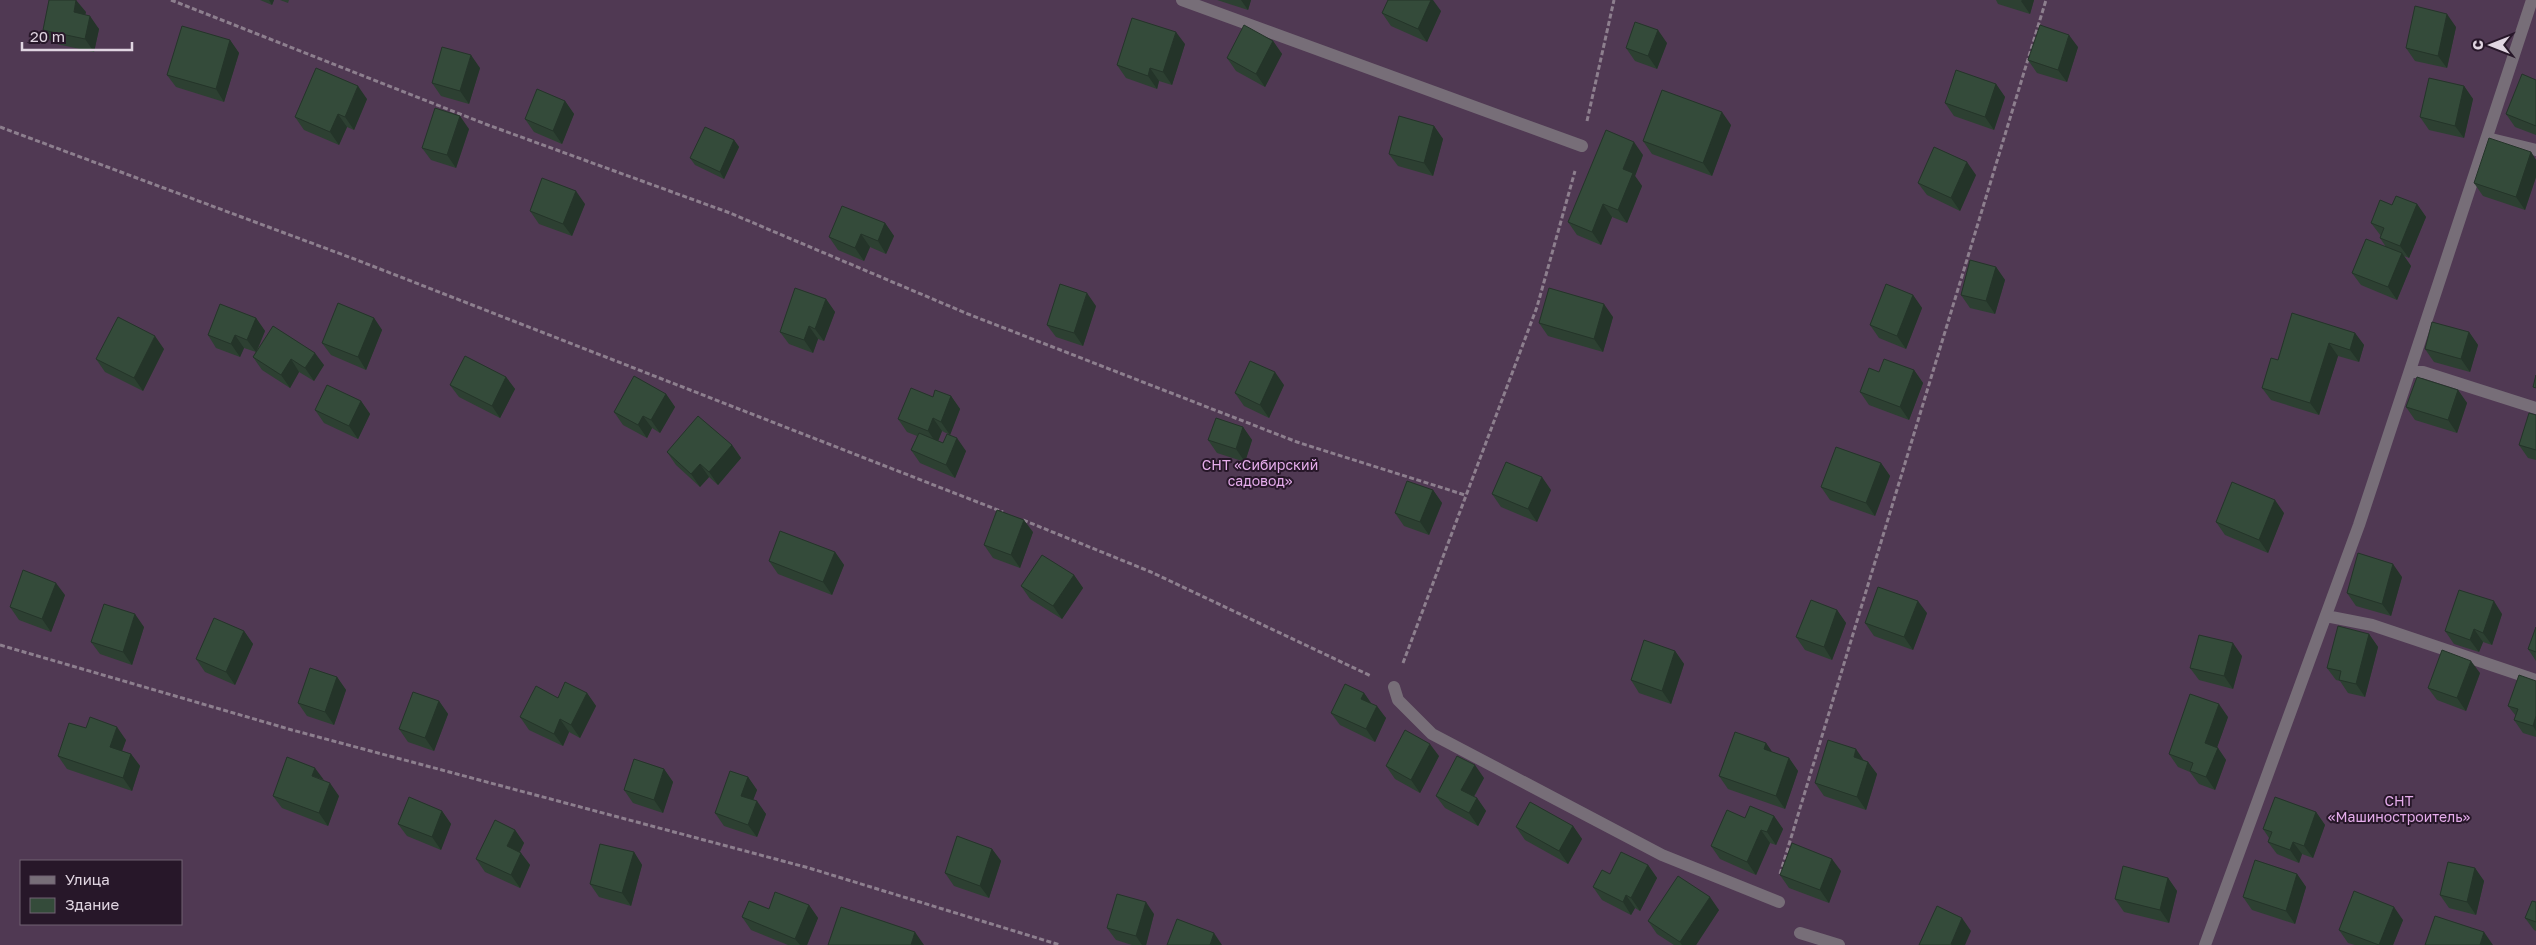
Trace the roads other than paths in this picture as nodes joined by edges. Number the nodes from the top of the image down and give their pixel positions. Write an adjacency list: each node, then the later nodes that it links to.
1 (1182, 0): 4 (lane)
2 (2532, 0): 3 (lane)
3 (2487, 138): 5 (lane); 6 (lane)
4 (1582, 146)
5 (2536, 150)
6 (2410, 372): 7 (lane); 8 (lane)
7 (2536, 408)
8 (2326, 616): 9 (lane); 14 (lane)
9 (2536, 680)
10 (1394, 687): 11 (lane)
11 (1779, 902)
12 (1800, 933): 13 (lane)
13 (1839, 945)
14 (2205, 945)

